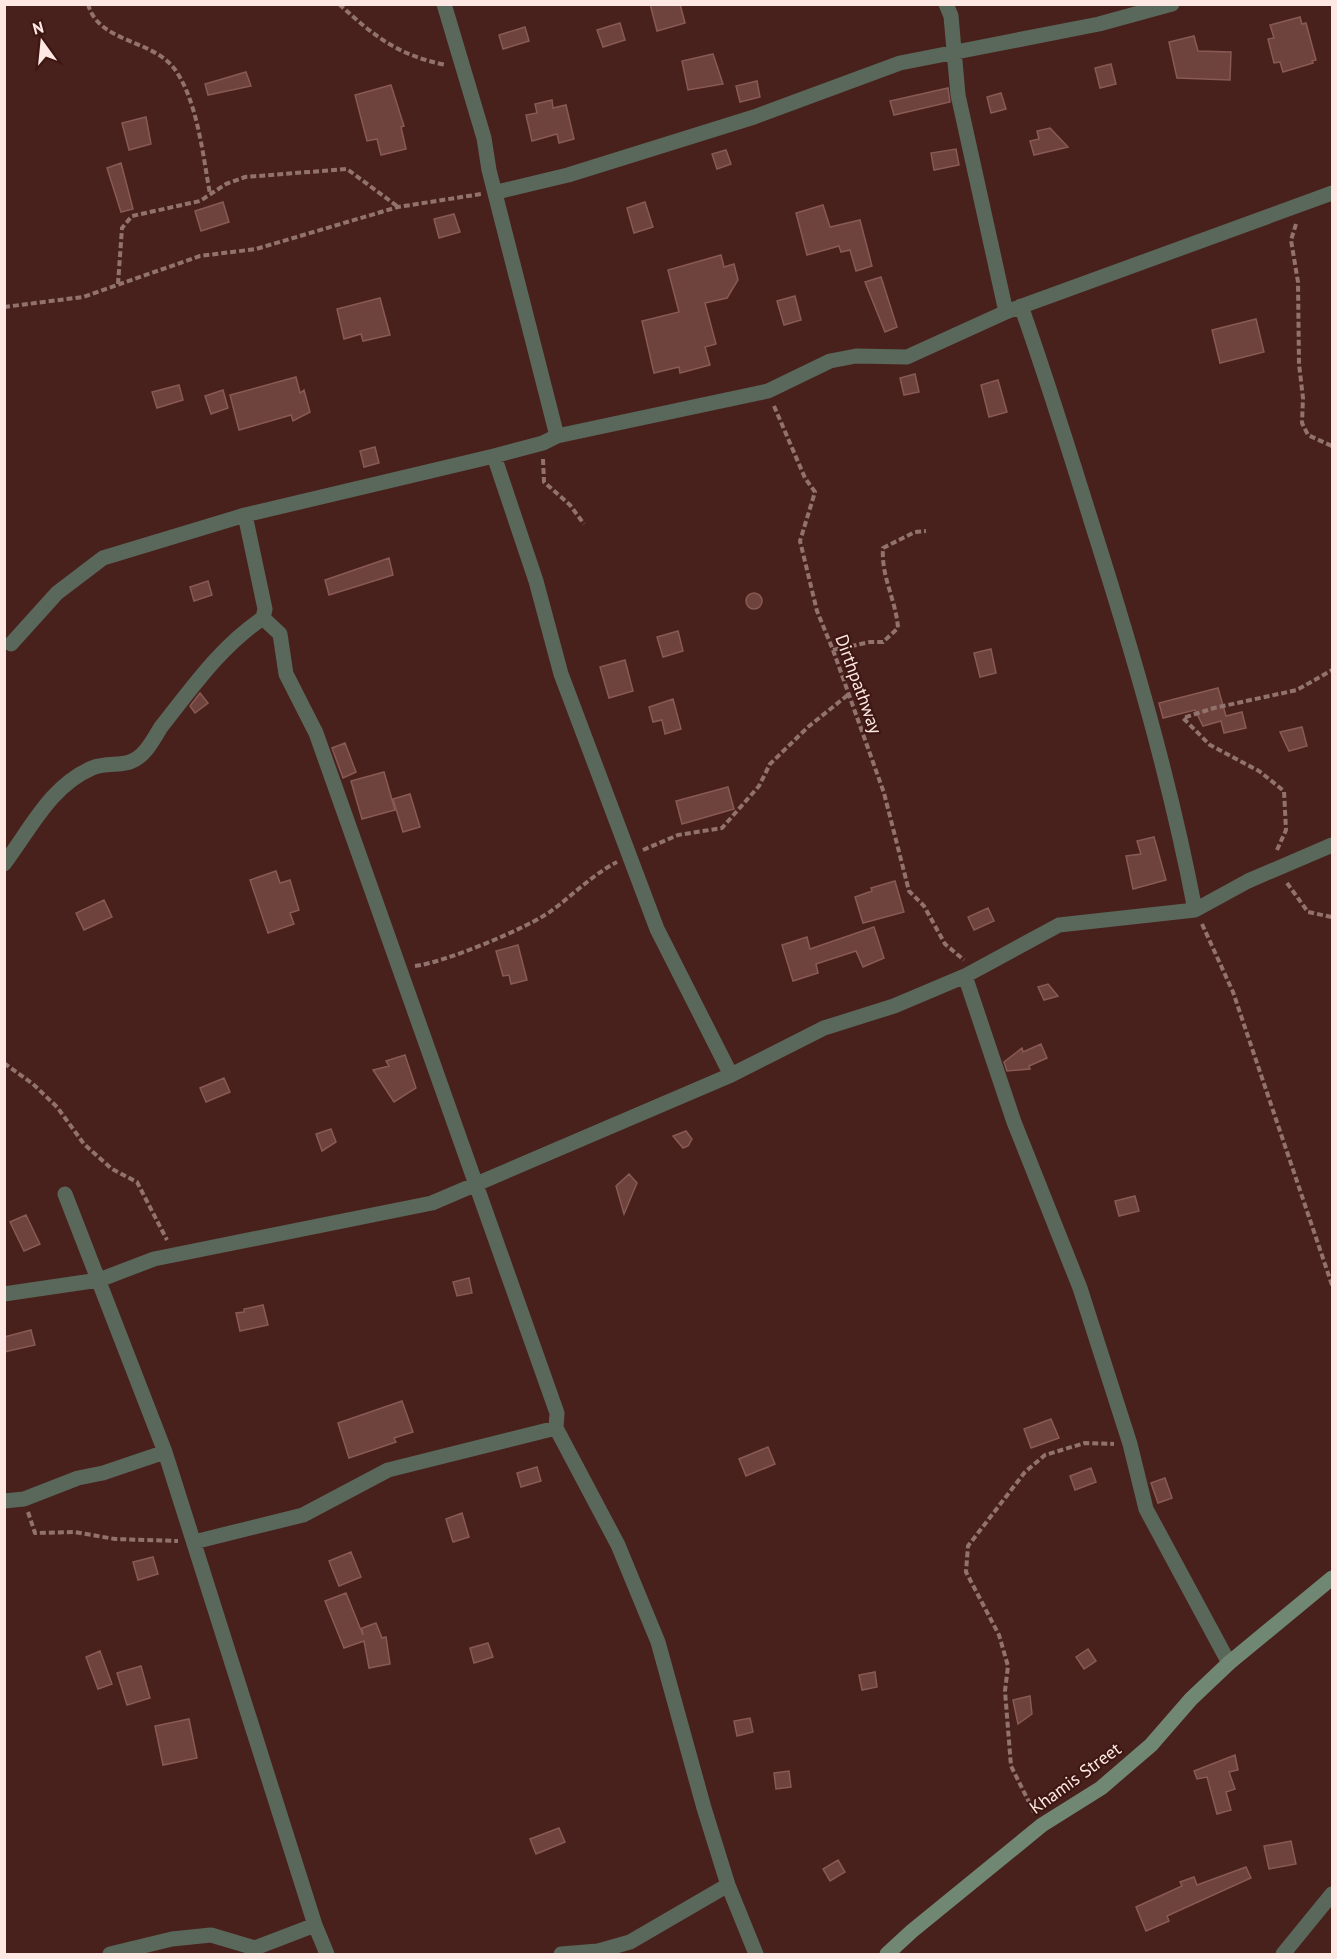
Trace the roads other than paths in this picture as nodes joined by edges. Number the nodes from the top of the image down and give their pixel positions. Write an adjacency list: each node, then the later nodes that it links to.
1 (444, 4): 5 (street)
2 (946, 4): 4 (street)
3 (1172, 4): 4 (street)
4 (955, 53): 5 (street); 8 (street)
5 (496, 192): 9 (street)
6 (1332, 193): 7 (street)
7 (1021, 306): 8 (street); 16 (street)
8 (1006, 312): 9 (street)
9 (550, 440): 10 (street)
10 (494, 456): 11 (street); 18 (street)
11 (245, 515): 12 (street); 13 (street)
12 (263, 618): 15 (street); 19 (street)
13 (11, 644)
14 (1332, 845): 16 (street)
15 (4, 864)
16 (1195, 910): 17 (street)
17 (970, 973): 18 (street); 28 (street)
18 (731, 1075): 19 (street)
19 (474, 1184): 21 (street); 23 (street)
20 (65, 1194): 21 (street)
21 (99, 1280): 22 (street); 24 (street)
22 (4, 1294)
23 (556, 1428): 26 (street); 29 (street)
24 (165, 1452): 25 (street); 26 (street)
25 (4, 1501)
26 (194, 1542): 31 (street)
27 (1332, 1579): 28 (street, Khamis Street)
28 (1229, 1663): 36 (street, Khamis Street)
29 (728, 1885): 34 (street); 35 (street)
30 (1332, 1894): 37 (street)
31 (315, 1925): 32 (street); 33 (street)
32 (110, 1954)
33 (327, 1954)
34 (561, 1954)
35 (756, 1954)
36 (887, 1954)
37 (1283, 1954)

